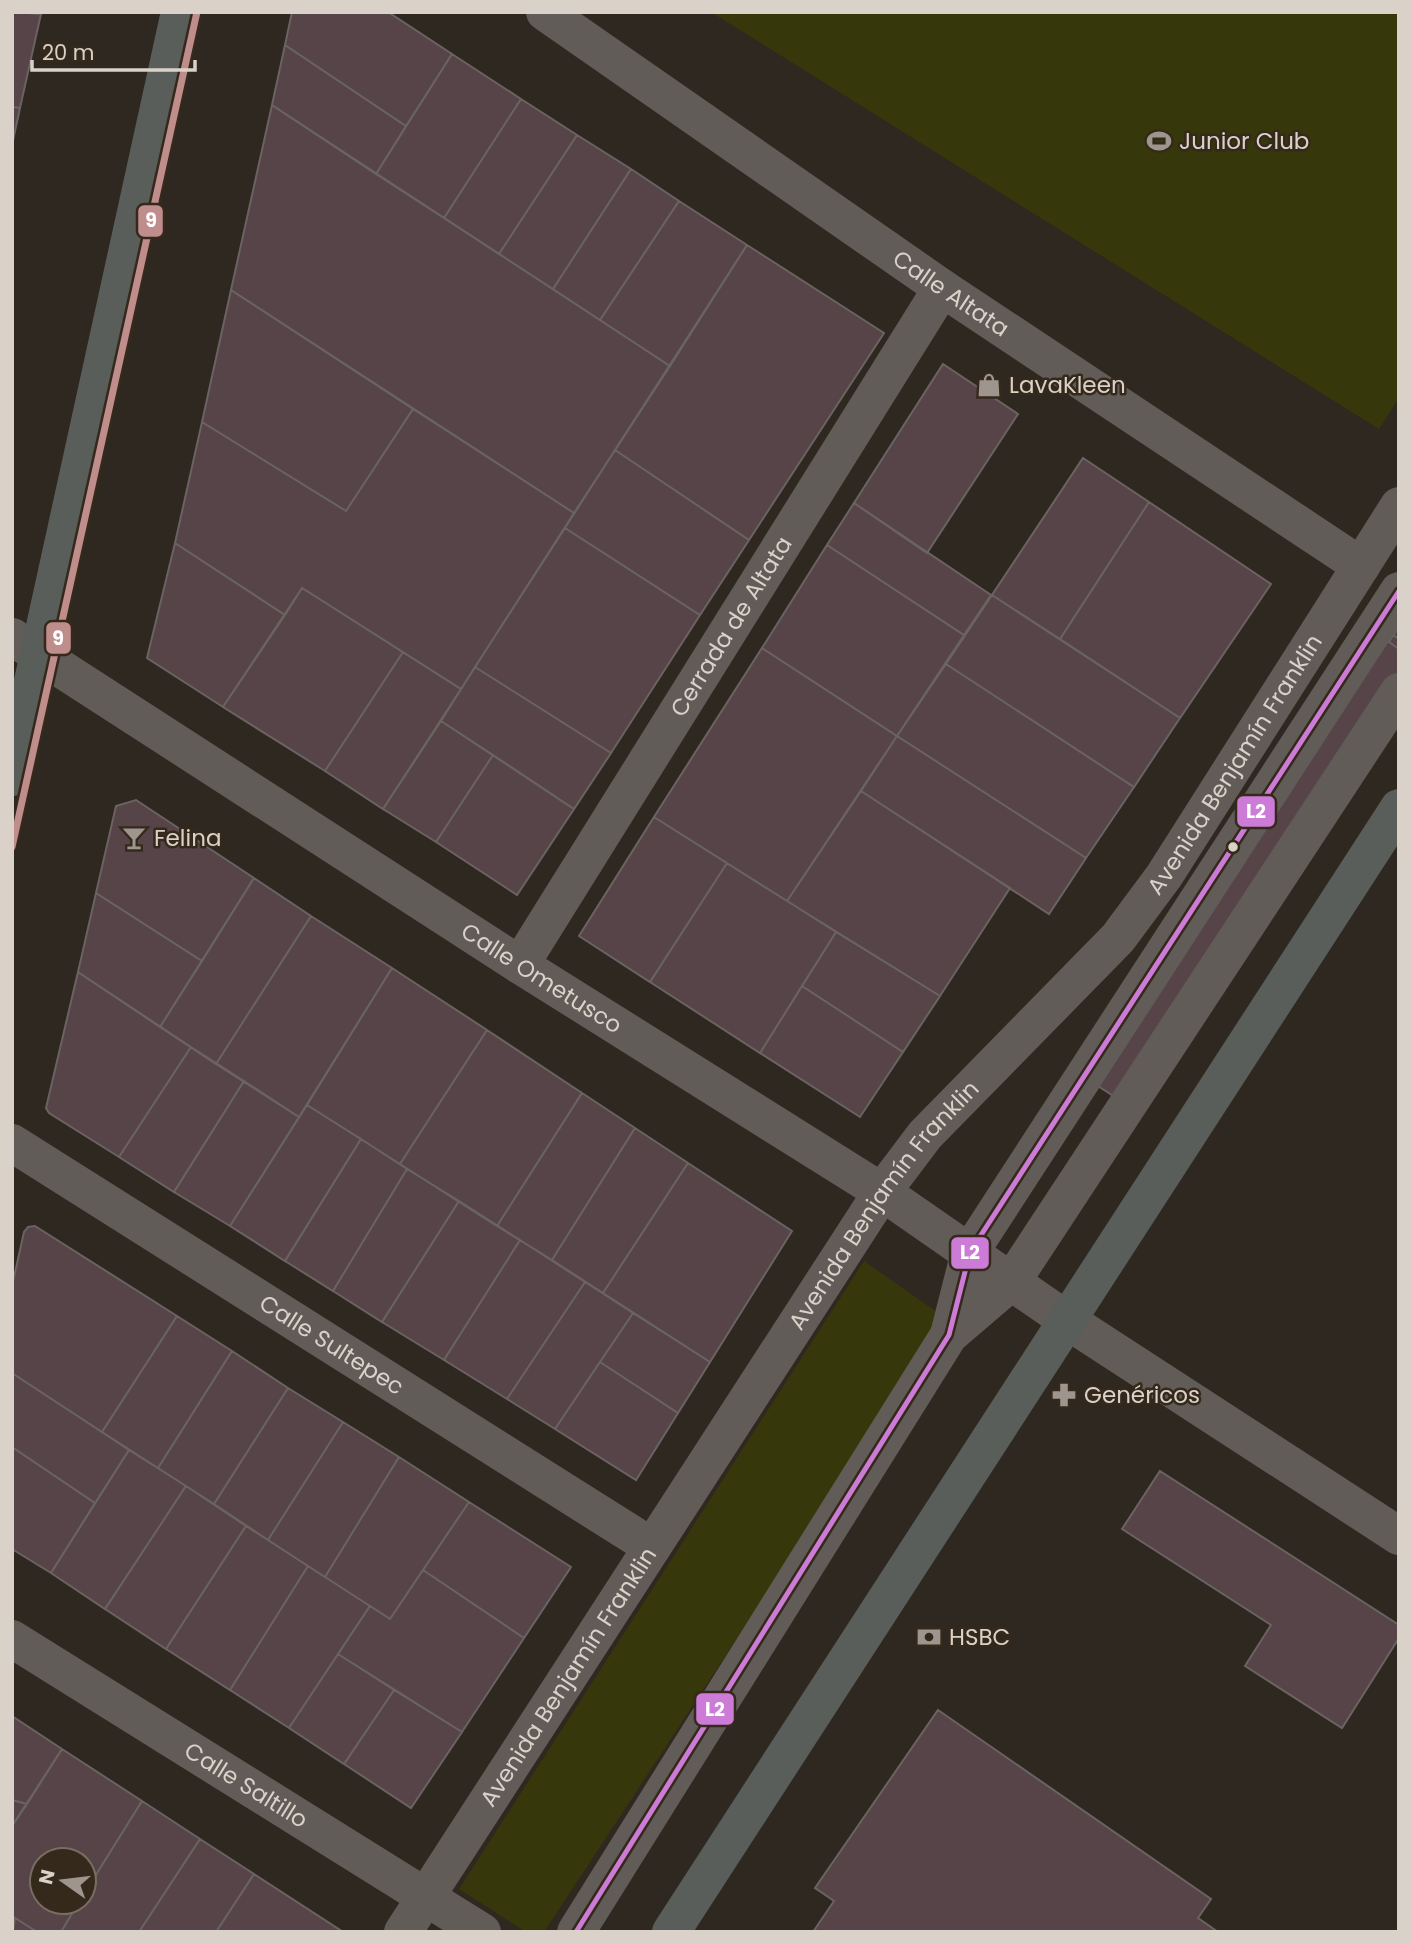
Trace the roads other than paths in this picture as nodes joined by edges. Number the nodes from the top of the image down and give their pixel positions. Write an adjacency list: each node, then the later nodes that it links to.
1 (180, 12): 7 (main road)
2 (545, 12): 3 (street, Calle Altata)
3 (942, 288): 5 (street, Calle Altata); 11 (street, Cerrada de Altata)
4 (1399, 506): 5 (street, Avenida Benjamín Franklin)
5 (1361, 566): 13 (street, Avenida Benjamín Franklin)
6 (1399, 591): 14 (street)
7 (26, 646): 9 (main road); 11 (street, Calle Ometusco)
8 (1399, 692): 15 (street)
9 (12, 778)
10 (1399, 808): 16 (main road)
11 (520, 965): 13 (street, Calle Ometusco)
12 (12, 1143): 19 (street, Calle Sultepec)
13 (882, 1192): 14 (street, Calle Ometusco); 19 (street, Avenida Benjamín Franklin)
14 (970, 1252): 15 (street, Calle Ometusco); 17 (street)
15 (1012, 1281): 16 (street, Calle Ometusco); 17 (street)
16 (1068, 1321): 18 (street, Calle Ometusco); 25 (main road)
17 (949, 1335): 24 (street)
18 (1399, 1536)
19 (652, 1547): 21 (street, Avenida Benjamín Franklin)
20 (12, 1639): 21 (street, Calle Saltillo)
21 (426, 1896): 22 (street, Avenida Benjamín Franklin); 23 (street, Calle Saltillo)
22 (403, 1932)
23 (482, 1932)
24 (576, 1932)
25 (670, 1932)

